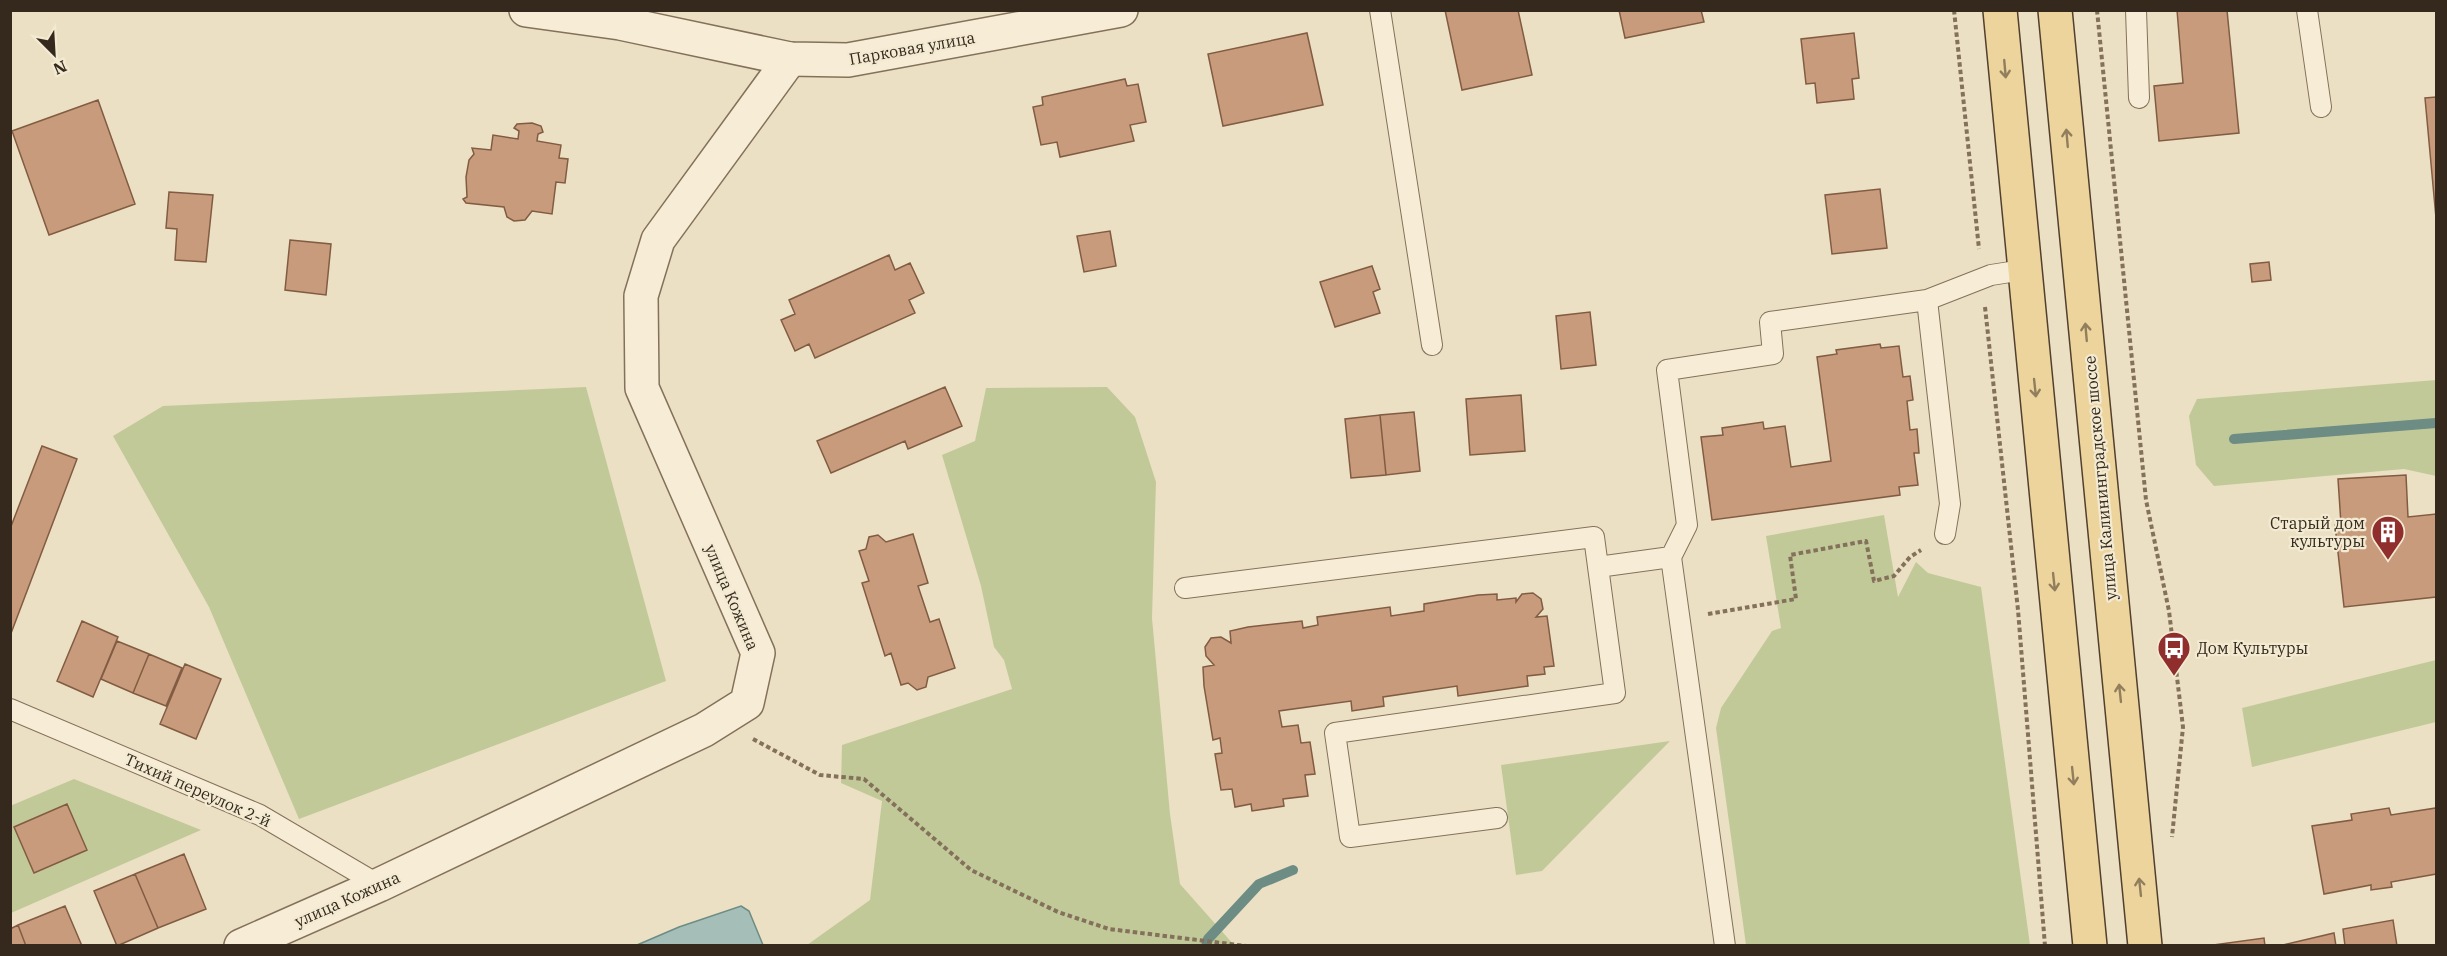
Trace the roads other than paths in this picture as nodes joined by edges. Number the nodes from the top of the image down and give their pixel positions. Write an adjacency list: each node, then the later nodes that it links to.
1 (526, 10): 8 (street, Парковая улица)
2 (1121, 10): 8 (street, Парковая улица)
3 (1380, 10): 13 (lane)
4 (2000, 10): 11 (main road, one-way to 11)
5 (2055, 10): 24 (main road, улица Калининградское шоссе, one-way to 5)
6 (2136, 10): 9 (lane)
7 (2307, 10): 10 (lane)
8 (790, 59): 20 (street, улица Кожина)
9 (2139, 98)
10 (2321, 107)
11 (2023, 270): 12 (lane); 23 (main road, one-way to 23)
12 (1927, 300): 14 (lane); 15 (lane)
13 (1432, 345)
14 (1945, 534)
15 (1671, 557): 16 (lane); 22 (lane)
16 (1598, 567): 17 (lane); 19 (lane)
17 (1185, 588)
18 (10, 709): 20 (lane, Тихий переулок 2-й)
19 (1497, 818)
20 (379, 885): 21 (street, улица Кожина)
21 (241, 945)
22 (1725, 945)
23 (2090, 945)
24 (2145, 945)

